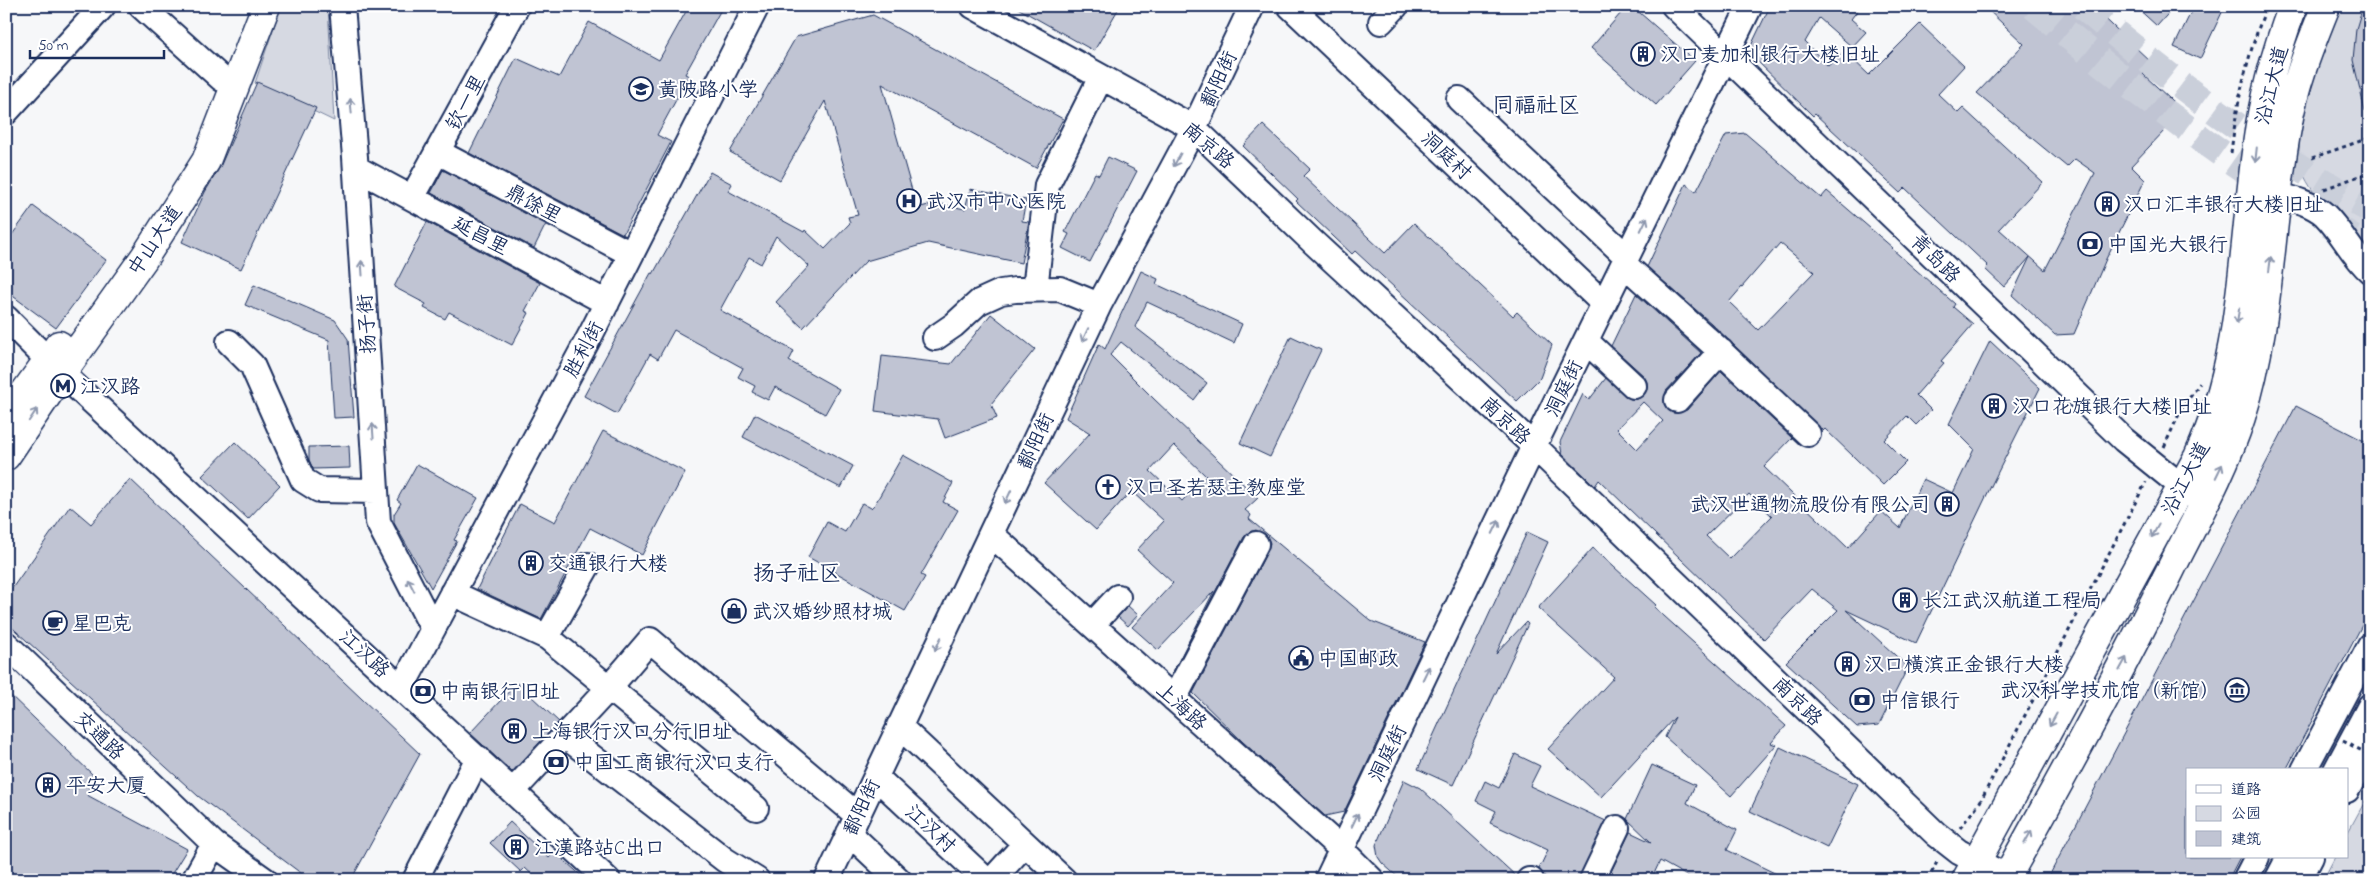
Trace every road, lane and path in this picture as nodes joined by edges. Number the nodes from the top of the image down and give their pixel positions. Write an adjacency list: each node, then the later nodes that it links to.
1 (103, 6): 19 (street)
2 (141, 6): 17 (street)
3 (250, 6): 17 (main road, 中山大道)
4 (266, 6): 41 (main road, 中山大道)
5 (342, 6): 24 (street, 扬子街, one-way to 5)
6 (517, 6): 22 (street, 钦一里)
7 (757, 6): 29 (street, 胜利街)
8 (973, 6): 16 (street, 南京路)
9 (1252, 6): 20 (street, 鄱阳街)
10 (1290, 6): 34 (street, 洞庭村)
11 (1674, 6): 15 (street, 青岛路)
12 (1750, 6): 15 (street, 洞庭街)
13 (2293, 6): 48 (main road, 沿江大道, one-way to 48)
14 (2326, 6): 27 (main road, 沿江大道)
15 (1727, 55): 30 (street, 洞庭街, one-way to 15); 48 (street, 青岛路)
16 (1101, 77): 20 (street, 南京路); 32 (street)
17 (222, 79): 41 (main road, 中山大道)
18 (1459, 99): 30 (street)
19 (6, 112)
20 (1194, 128): 35 (street, 鄱阳街, one-way to 35); 46 (street, 南京路)
21 (2370, 140): 23 (path)
22 (438, 152): 28 (street, 钦一里); 29 (street, 鼎馀里)
23 (2312, 158)
24 (356, 168): 28 (street, 延昌里); 49 (street, 扬子街, one-way to 24)
25 (2370, 172): 26 (path)
26 (2324, 189)
27 (2278, 195): 31 (street); 50 (main road, 沿江大道, one-way to 27)
28 (412, 198): 33 (street, 延昌里)
29 (631, 254): 33 (street, 胜利街)
30 (1625, 261): 34 (street, 洞庭街); 40 (street)
31 (2370, 271)
32 (1036, 289): 35 (street); 37 (street)
33 (607, 302): 54 (street, 胜利街)
34 (1604, 304): 38 (street, 洞庭街)
35 (1099, 306): 51 (street, 鄱阳街, one-way to 51)
36 (6, 318): 41 (street, 江汉路)
37 (935, 338)
38 (1586, 341): 42 (street); 46 (street, 洞庭街)
39 (229, 342): 49 (street)
40 (1721, 352): 43 (street); 45 (street)
41 (55, 366): 44 (main road, 中山大道); 47 (main road, 中山大道, one-way to 41); 61 (street, 江汉路)
42 (1634, 386)
43 (1677, 400)
44 (6, 418)
45 (1808, 434)
46 (1534, 446): 81 (street, 洞庭街, one-way to 46); 85 (street, 南京路)
47 (6, 456)
48 (2181, 486): 50 (street, 青岛路); 85 (main road, 沿江大道, one-way to 85)
49 (376, 491): 57 (street, 扬子街, one-way to 49)
50 (2203, 503): 86 (main road, 沿江大道, one-way to 50)
51 (991, 534): 56 (street, 上海路); 65 (street, 鄱阳街, one-way to 65)
52 (1256, 544): 63 (street)
53 (588, 565): 58 (street)
54 (452, 594): 57 (street, 胜利街); 58 (street)
55 (1118, 597): 56 (street)
56 (1092, 625): 63 (street, 上海路)
57 (433, 628): 61 (street, 胜利街)
58 (547, 637): 62 (street)
59 (6, 644): 79 (street, 交通路)
60 (2370, 646): 71 (street)
61 (402, 687): 70 (street, 江汉路)
62 (608, 689): 66 (street); 76 (street); 77 (street)
63 (1174, 699): 81 (street, 上海路)
64 (2370, 706): 72 (street)
65 (899, 726): 73 (street, 鄱阳街); 80 (street)
66 (564, 736): 75 (street); 91 (street)
67 (2343, 741): 69 (path, bridge)
68 (2370, 748): 74 (street)
69 (2370, 755)
70 (478, 758): 75 (street, 江汉路); 89 (street)
71 (2305, 768)
72 (2337, 768)
73 (876, 776): 77 (street, 鄱阳街); 94 (street, 江汉村)
74 (2348, 788)
75 (513, 791): 90 (street, 江汉路)
76 (756, 808)
77 (853, 824): 92 (street, 鄱阳街); 93 (street)
78 (1617, 828): 99 (street)
79 (214, 844): 87 (street); 88 (street, 交通路)
80 (1025, 844): 95 (street); 96 (street)
81 (1341, 849): 97 (street, 洞庭街); 98 (street, 上海路)
82 (2256, 858): 100 (street)
83 (2288, 858): 101 (street)
84 (2310, 858): 102 (street)
85 (1971, 871): 86 (street, 南京路)
86 (2006, 878)
87 (194, 880)
88 (265, 880)
89 (415, 880)
90 (608, 880)
91 (756, 880)
92 (827, 880)
93 (899, 880)
94 (986, 880)
95 (992, 880)
96 (1064, 880)
97 (1327, 880)
98 (1372, 880)
99 (1592, 880)
100 (2245, 880)
101 (2277, 880)
102 (2299, 880)

